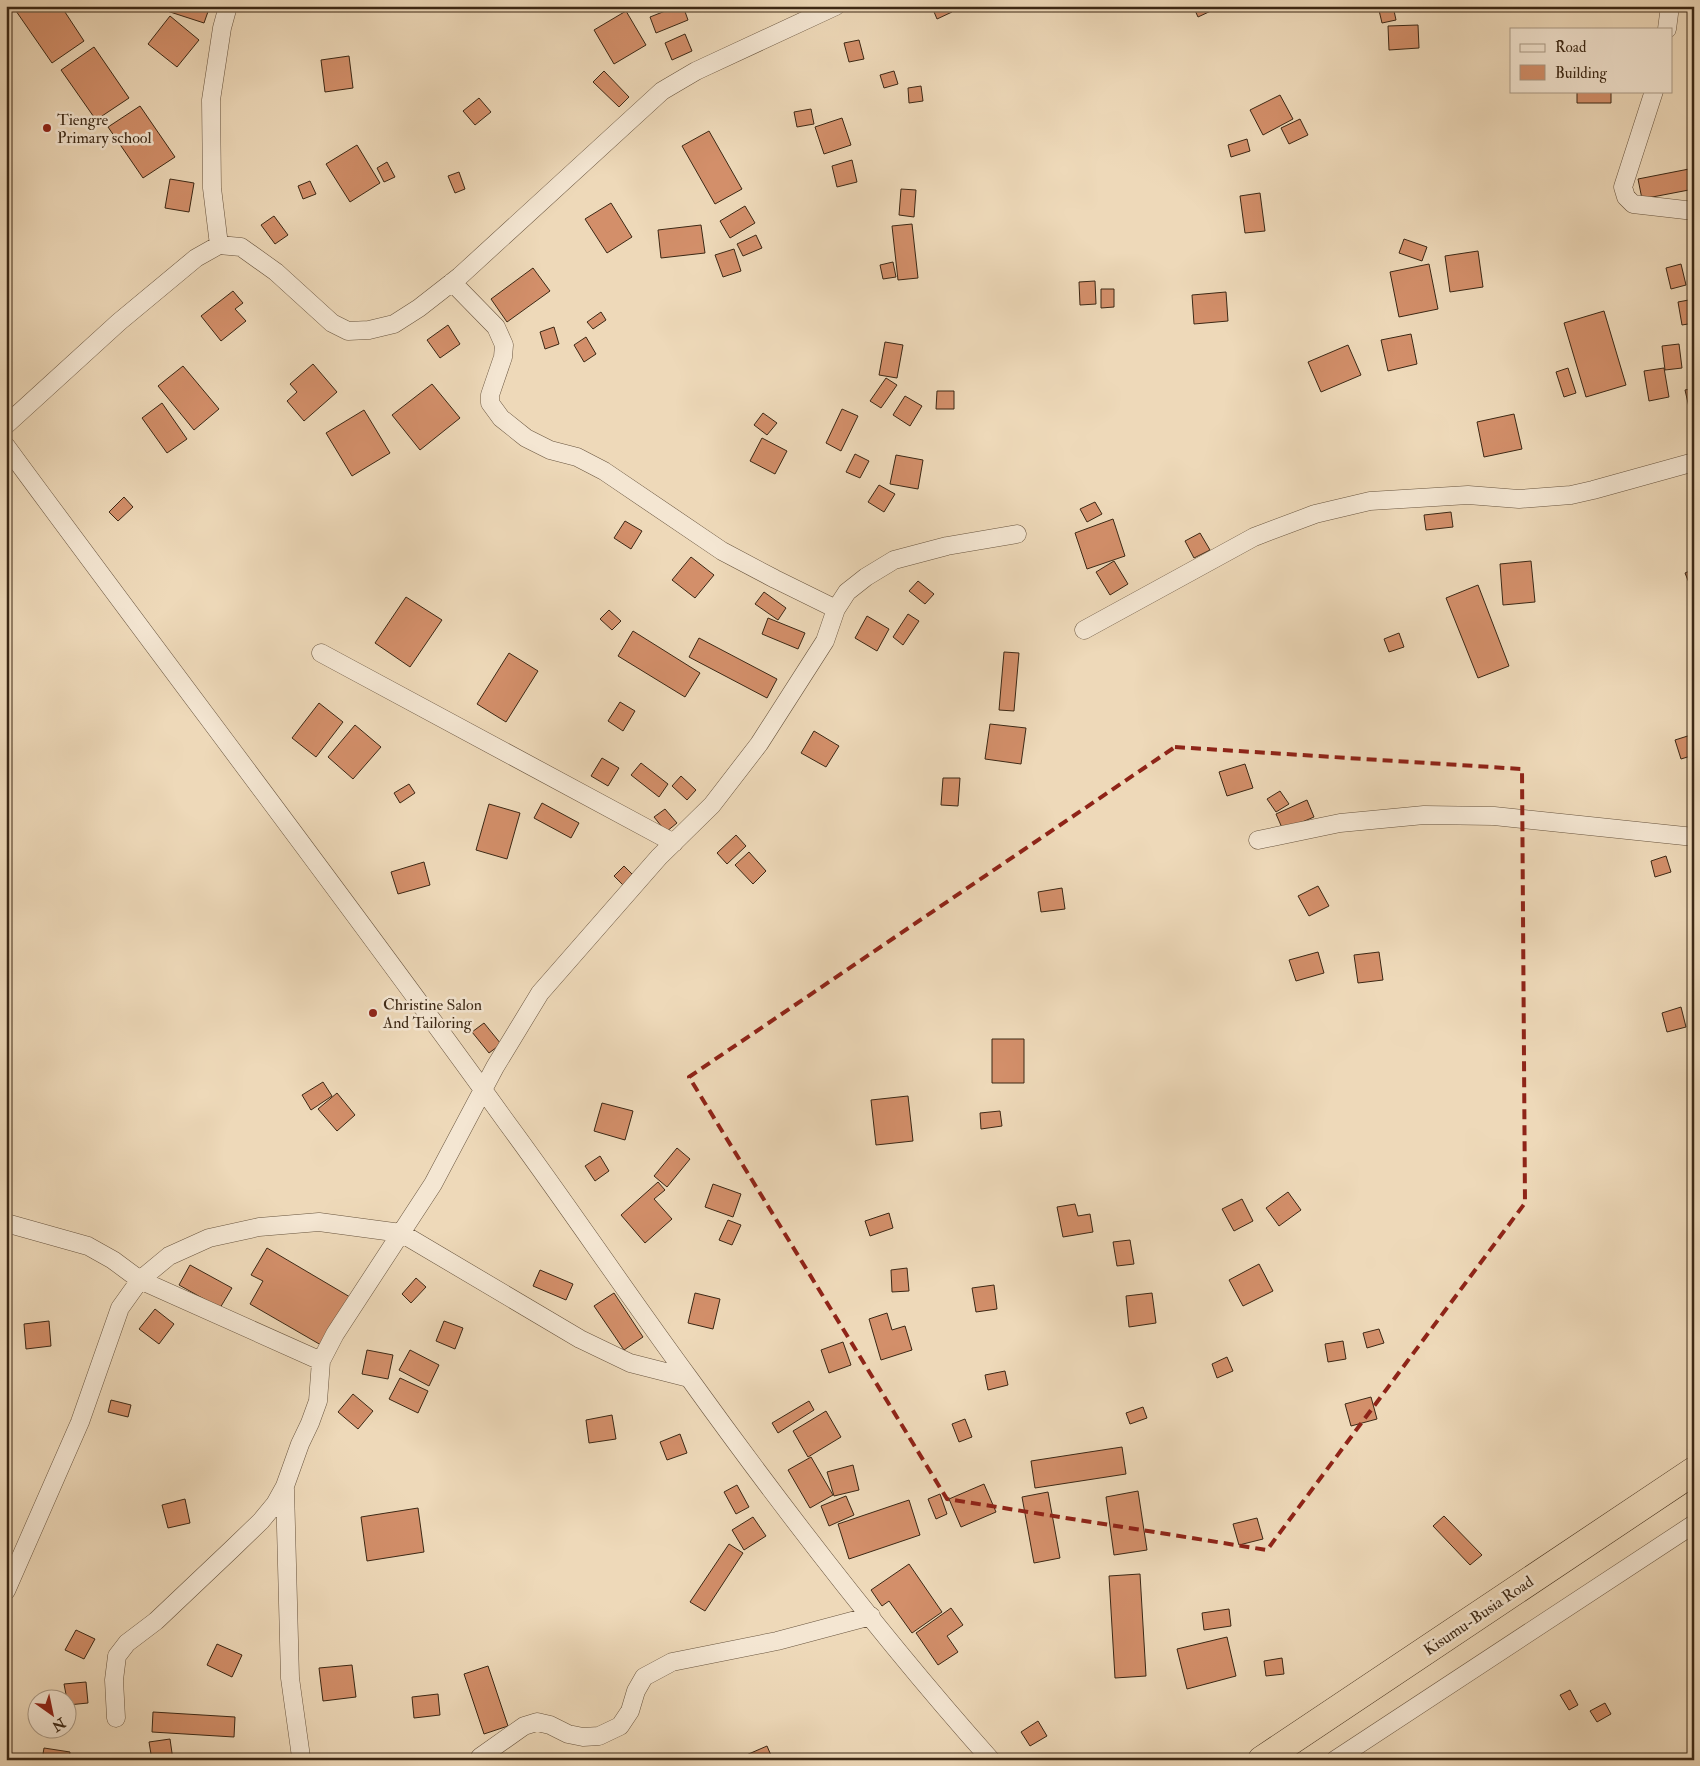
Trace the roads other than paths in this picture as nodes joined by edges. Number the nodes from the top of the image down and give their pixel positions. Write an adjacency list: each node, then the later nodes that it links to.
1 (228, 6): 7 (street)
2 (1670, 6): 4 (street)
3 (826, 8): 8 (street)
4 (1667, 28)
5 (1654, 92): 6 (street)
6 (1694, 211)
7 (219, 245): 8 (street); 9 (street)
8 (452, 282): 13 (street)
9 (6, 425)
10 (6, 446): 19 (street)
11 (1694, 462): 14 (street)
12 (1017, 534): 13 (street)
13 (836, 609): 18 (street)
14 (1084, 630)
15 (321, 652): 18 (street)
16 (1694, 837): 17 (street)
17 (1258, 840)
18 (674, 843): 19 (street)
19 (484, 1090): 21 (street); 24 (street)
20 (6, 1223): 22 (street)
21 (401, 1233): 22 (street); 23 (street); 24 (street)
22 (140, 1280): 23 (street); 28 (street)
23 (321, 1361): 26 (street)
24 (689, 1378): 29 (street)
25 (1694, 1470): 34 (highway, Kisumu-Busia Road)
26 (285, 1486): 30 (street); 31 (street)
27 (1694, 1524): 35 (street)
28 (6, 1591)
29 (871, 1616): 32 (street); 33 (street)
30 (116, 1718)
31 (301, 1757)
32 (480, 1757)
33 (992, 1760)
34 (1262, 1760)
35 (1335, 1760)

